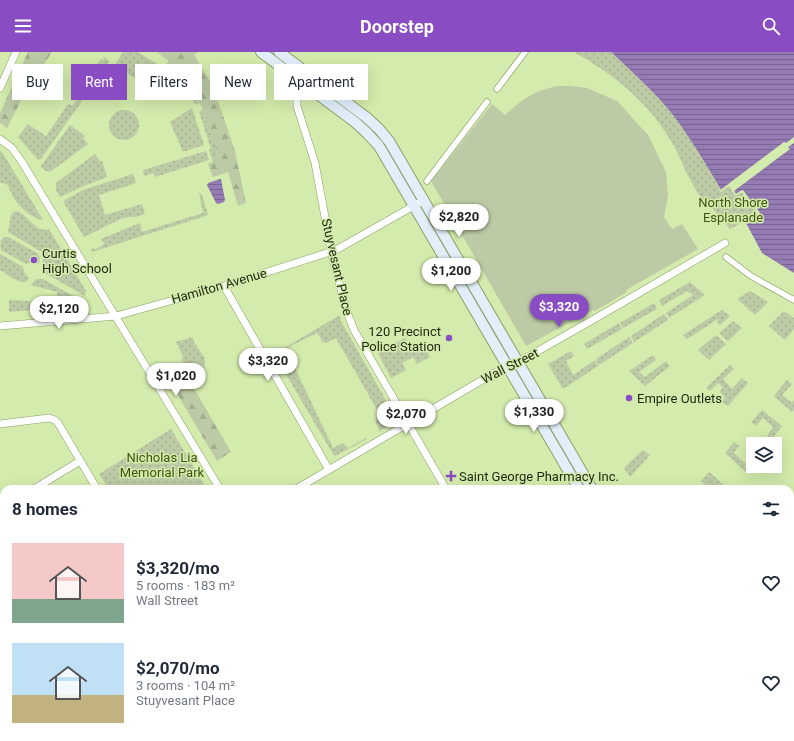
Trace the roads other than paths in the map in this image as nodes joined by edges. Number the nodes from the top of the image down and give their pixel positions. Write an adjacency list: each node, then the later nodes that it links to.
1 (16, 52): 7 (street)
2 (260, 52): 5 (main road)
3 (278, 52): 6 (main road)
4 (526, 52): 8 (street)
5 (276, 64)
6 (294, 64)
7 (0, 88)
8 (497, 89)
9 (296, 100): 18 (street, Stuyvesant Place)
10 (325, 100): 16 (main road)
11 (343, 100): 15 (main road)
12 (487, 102): 14 (street)
13 (0, 139): 22 (street)
14 (428, 181)
15 (424, 200): 16 (street, Hamilton Avenue); 24 (main road)
16 (414, 205): 18 (street, Hamilton Avenue); 25 (main road)
17 (725, 243): 24 (street, Wall Street, bridge)
18 (332, 252): 20 (street, Hamilton Avenue); 26 (street, Stuyvesant Place)
19 (726, 257): 21 (street)
20 (224, 286): 22 (street, Hamilton Avenue); 29 (street)
21 (794, 300)
22 (116, 316): 23 (street, Hamilton Avenue); 32 (street)
23 (0, 326)
24 (518, 362): 25 (street, Wall Street); 36 (main road)
25 (508, 366): 26 (street, Wall Street); 35 (main road)
26 (408, 423): 29 (street, Wall Street); 34 (street, Stuyvesant Place)
27 (0, 424): 28 (street)
28 (80, 460): 30 (street); 31 (street)
29 (330, 470): 33 (street, Wall Street)
30 (40, 485)
31 (95, 485)
32 (218, 485)
33 (303, 485)
34 (444, 485)
35 (577, 485)
36 (590, 485)

